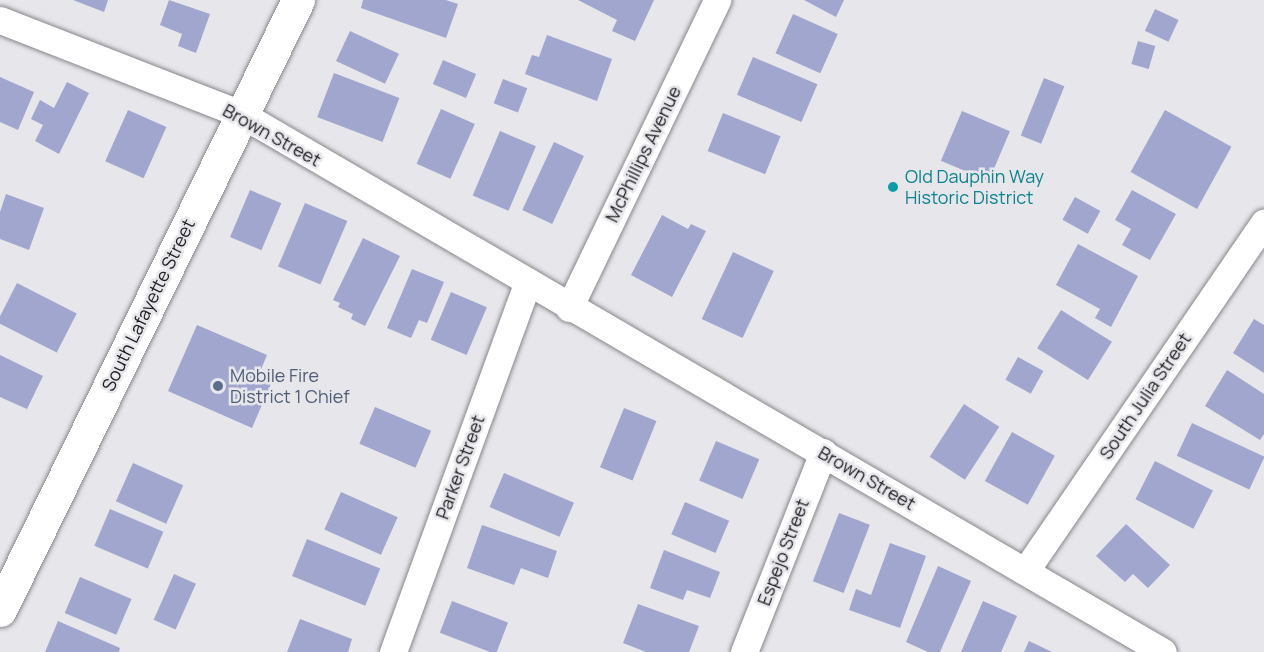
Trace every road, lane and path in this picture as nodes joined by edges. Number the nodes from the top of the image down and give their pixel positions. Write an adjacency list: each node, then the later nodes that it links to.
1 (298, 0): 4 (street, South Lafayette Street)
2 (717, 0): 7 (street, McPhillips Avenue)
3 (0, 20): 4 (street, Brown Street)
4 (241, 114): 6 (street, Brown Street); 10 (street, South Lafayette Street)
5 (1264, 222): 9 (street, South Julia Street)
6 (528, 282): 7 (street, Brown Street); 11 (street, Parker Street)
7 (569, 308): 8 (street, Brown Street)
8 (823, 452): 9 (street, Brown Street); 12 (street, Espejo Street)
9 (1026, 570): 13 (street, Brown Street)
10 (0, 610)
11 (393, 652)
12 (744, 652)
13 (1163, 652)

